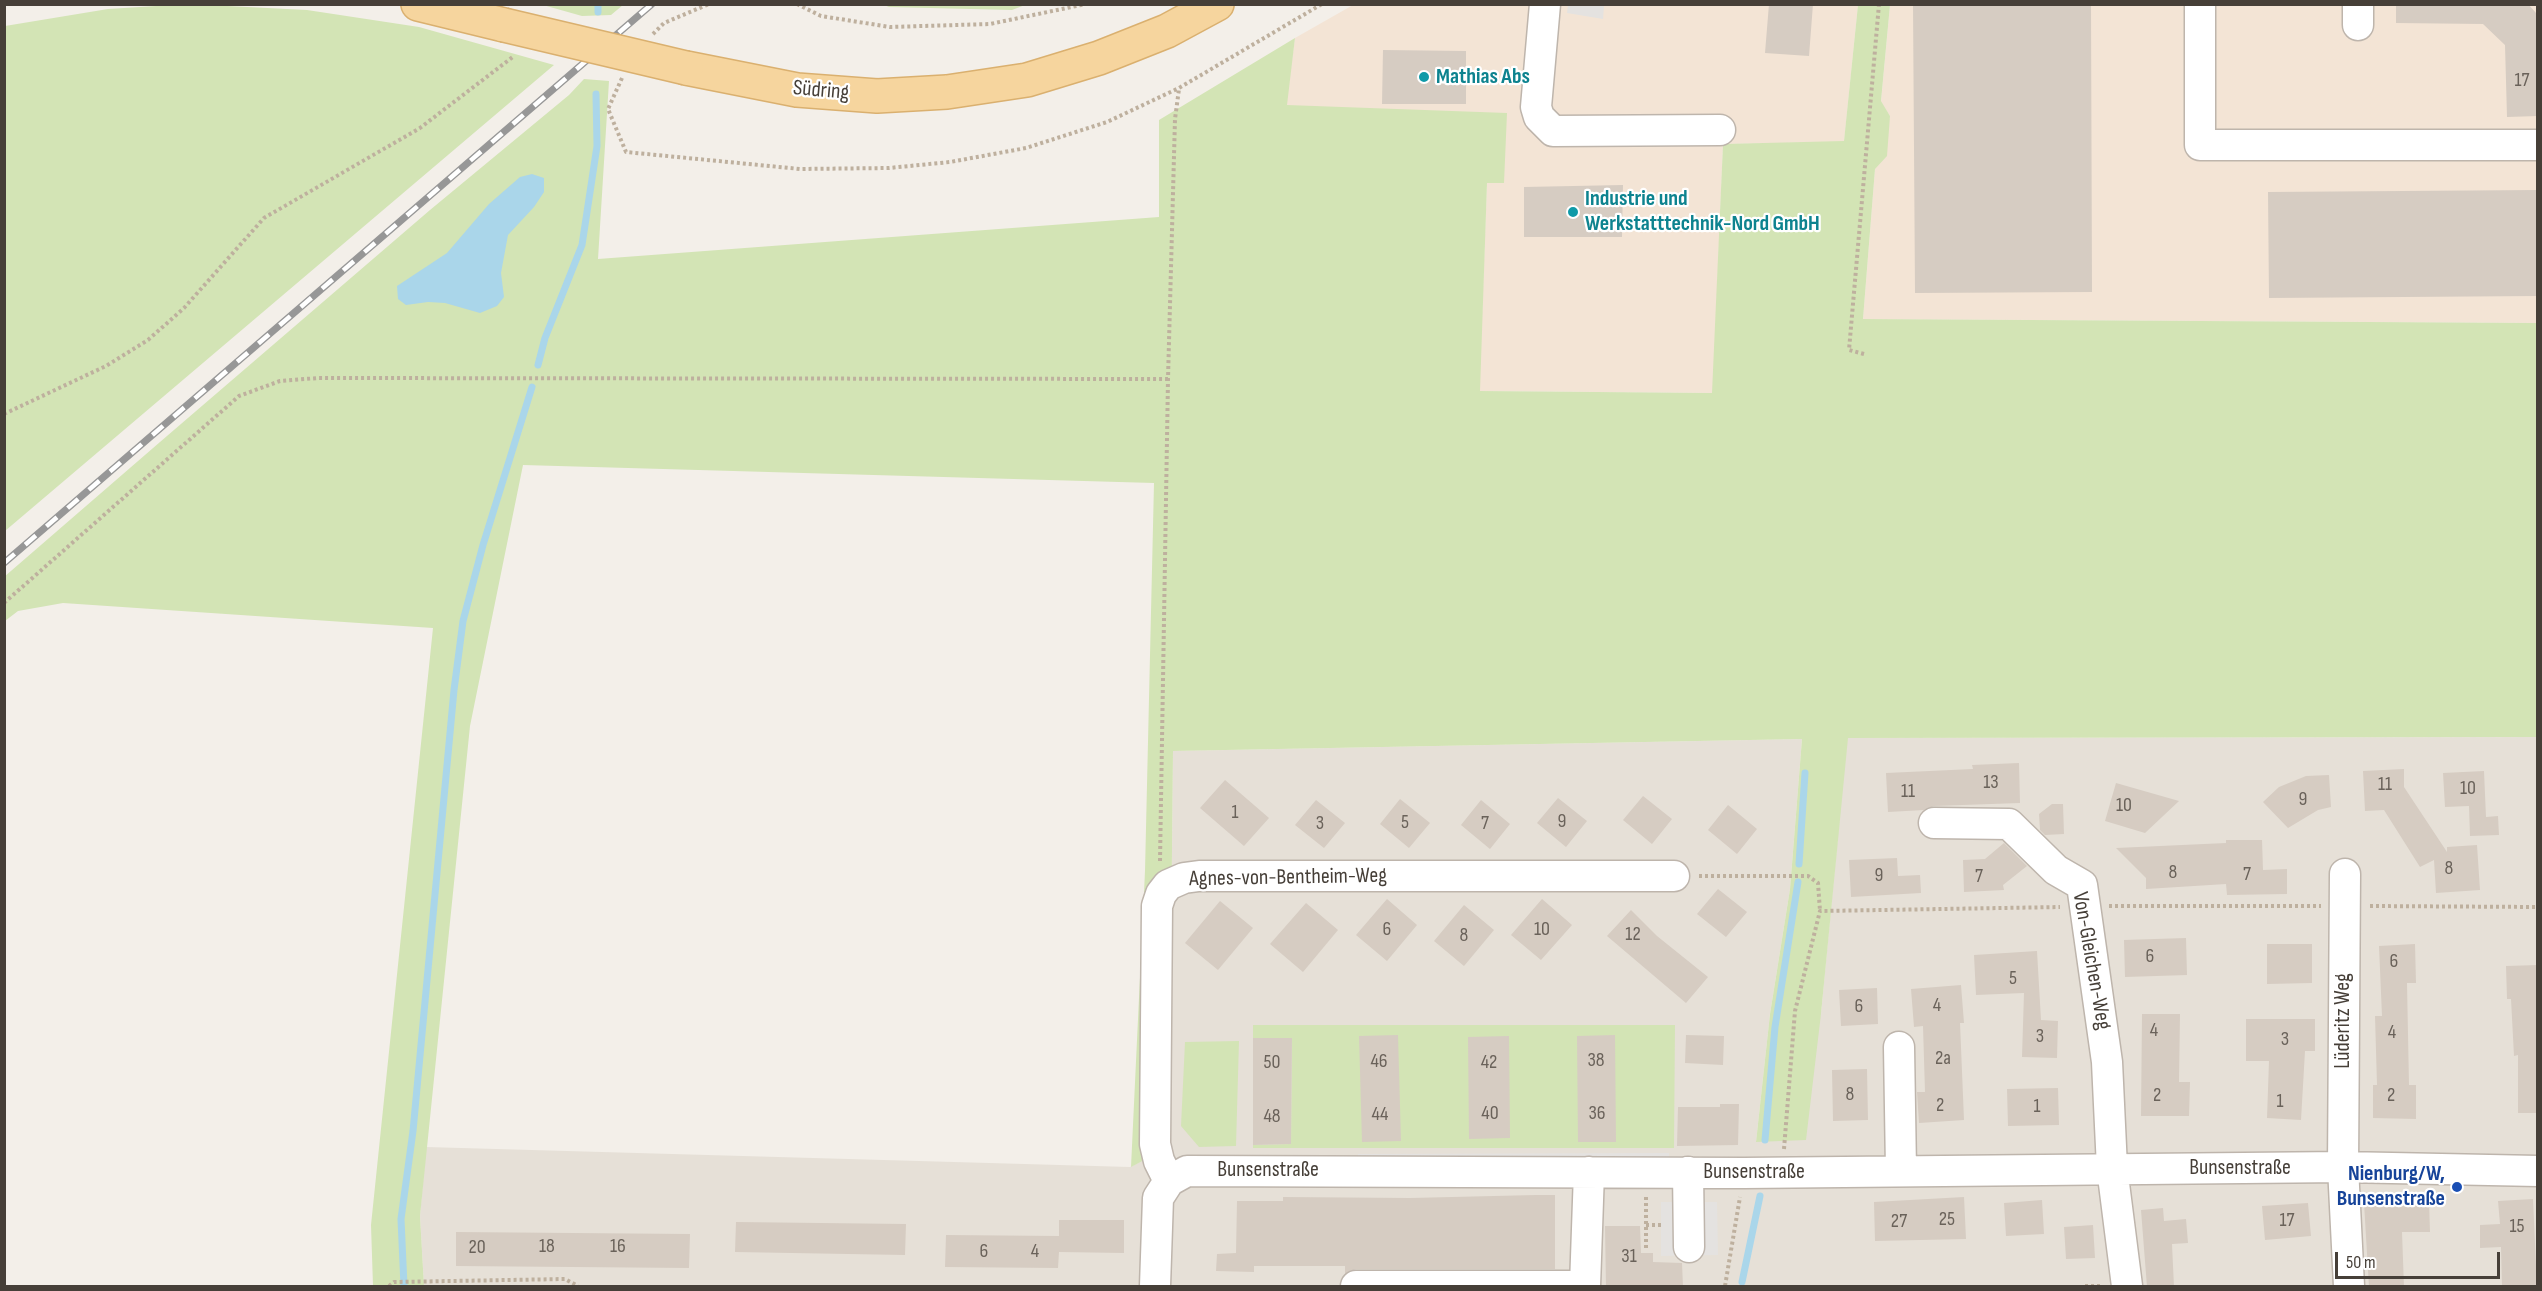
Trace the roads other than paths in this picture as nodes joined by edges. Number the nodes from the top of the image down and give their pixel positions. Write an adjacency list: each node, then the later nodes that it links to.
1 (418, 4): 2 (main road, Südring, bridge)
2 (1217, 4)
3 (1545, 4): 5 (street)
4 (2200, 4): 6 (street)
5 (1720, 130)
6 (2538, 145)
7 (1934, 824): 12 (street, Von-Gleichen-Weg)
8 (2345, 874): 11 (street, Lüderitz Weg)
9 (1674, 876): 17 (street, Agnes-von-Bentheim-Weg)
10 (1899, 1047): 13 (street)
11 (2343, 1167): 12 (street, Bunsenstraße); 16 (street, Bunsenstraße); 22 (street)
12 (2112, 1168): 13 (street, Bunsenstraße); 21 (street)
13 (1900, 1170): 15 (street, Bunsenstraße)
14 (1589, 1172): 15 (street, Bunsenstraße); 17 (street, Bunsenstraße); 20 (street)
15 (1688, 1172): 18 (street)
16 (2538, 1172)
17 (1169, 1181): 19 (street)
18 (1689, 1247)
19 (1155, 1287)
20 (1356, 1287)
21 (2127, 1287)
22 (2349, 1287)

